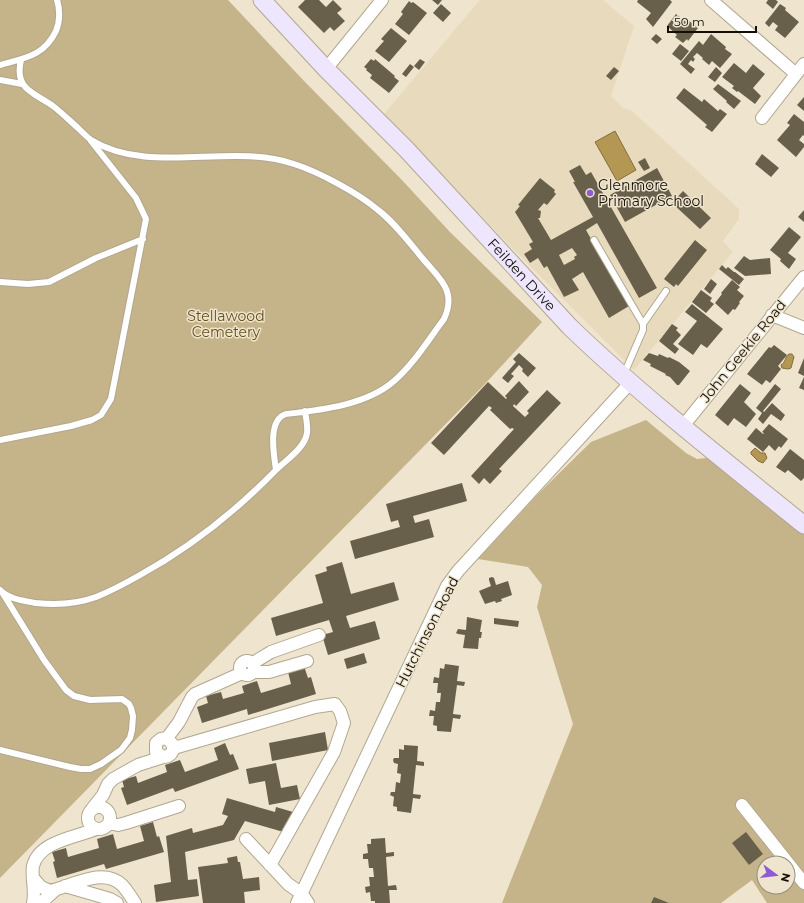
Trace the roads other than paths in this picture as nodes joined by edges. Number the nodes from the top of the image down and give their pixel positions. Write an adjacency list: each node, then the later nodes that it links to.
1 (57, 0): 5 (lane)
2 (262, 0): 8 (street, Feilden Drive)
3 (382, 0): 8 (street)
4 (710, 0): 9 (street)
5 (22, 60): 7 (lane); 11 (lane)
6 (804, 64): 9 (street)
7 (0, 65)
8 (326, 69): 22 (street, Feilden Drive)
9 (796, 74): 12 (street)
10 (0, 80): 11 (lane)
11 (22, 84): 13 (lane)
12 (762, 118)
13 (90, 140): 14 (lane); 23 (lane)
14 (143, 239): 17 (lane); 25 (lane)
15 (594, 240): 20 (lane)
16 (804, 277): 19 (street, John Geekie Road)
17 (0, 282)
18 (666, 290): 20 (lane)
19 (772, 315): 21 (street); 24 (street, John Geekie Road)
20 (643, 324): 22 (lane)
21 (804, 328)
22 (627, 379): 24 (street, Feilden Drive); 50 (street, Hutchinson Road)
23 (305, 411): 26 (lane); 26 (lane)
24 (682, 426): 27 (street, Feilden Drive)
25 (0, 440)
26 (276, 470): 28 (lane)
27 (804, 525)
28 (1, 591): 33 (lane)
29 (319, 635): 31 (street)
30 (307, 661): 31 (street)
31 (249, 669): 32 (street)
32 (167, 743): 34 (street); 34 (street); 45 (street)
33 (0, 750)
34 (138, 765): 35 (street)
35 (103, 795): 38 (street); 39 (street)
36 (742, 805): 44 (street)
37 (179, 806): 40 (street)
38 (106, 810): 39 (street); 40 (street)
39 (90, 812): 41 (street); 42 (street)
40 (109, 823): 41 (street)
41 (96, 829): 42 (street)
42 (74, 835): 47 (street)
43 (246, 839): 45 (street)
44 (782, 855)
45 (270, 865): 50 (street)
46 (796, 874): 48 (street)
47 (33, 878): 49 (street); 51 (street)
48 (804, 884)
49 (60, 888): 52 (street); 53 (street); 54 (street)
50 (302, 900)
51 (33, 903)
52 (41, 903)
53 (117, 903)
54 (135, 903)

